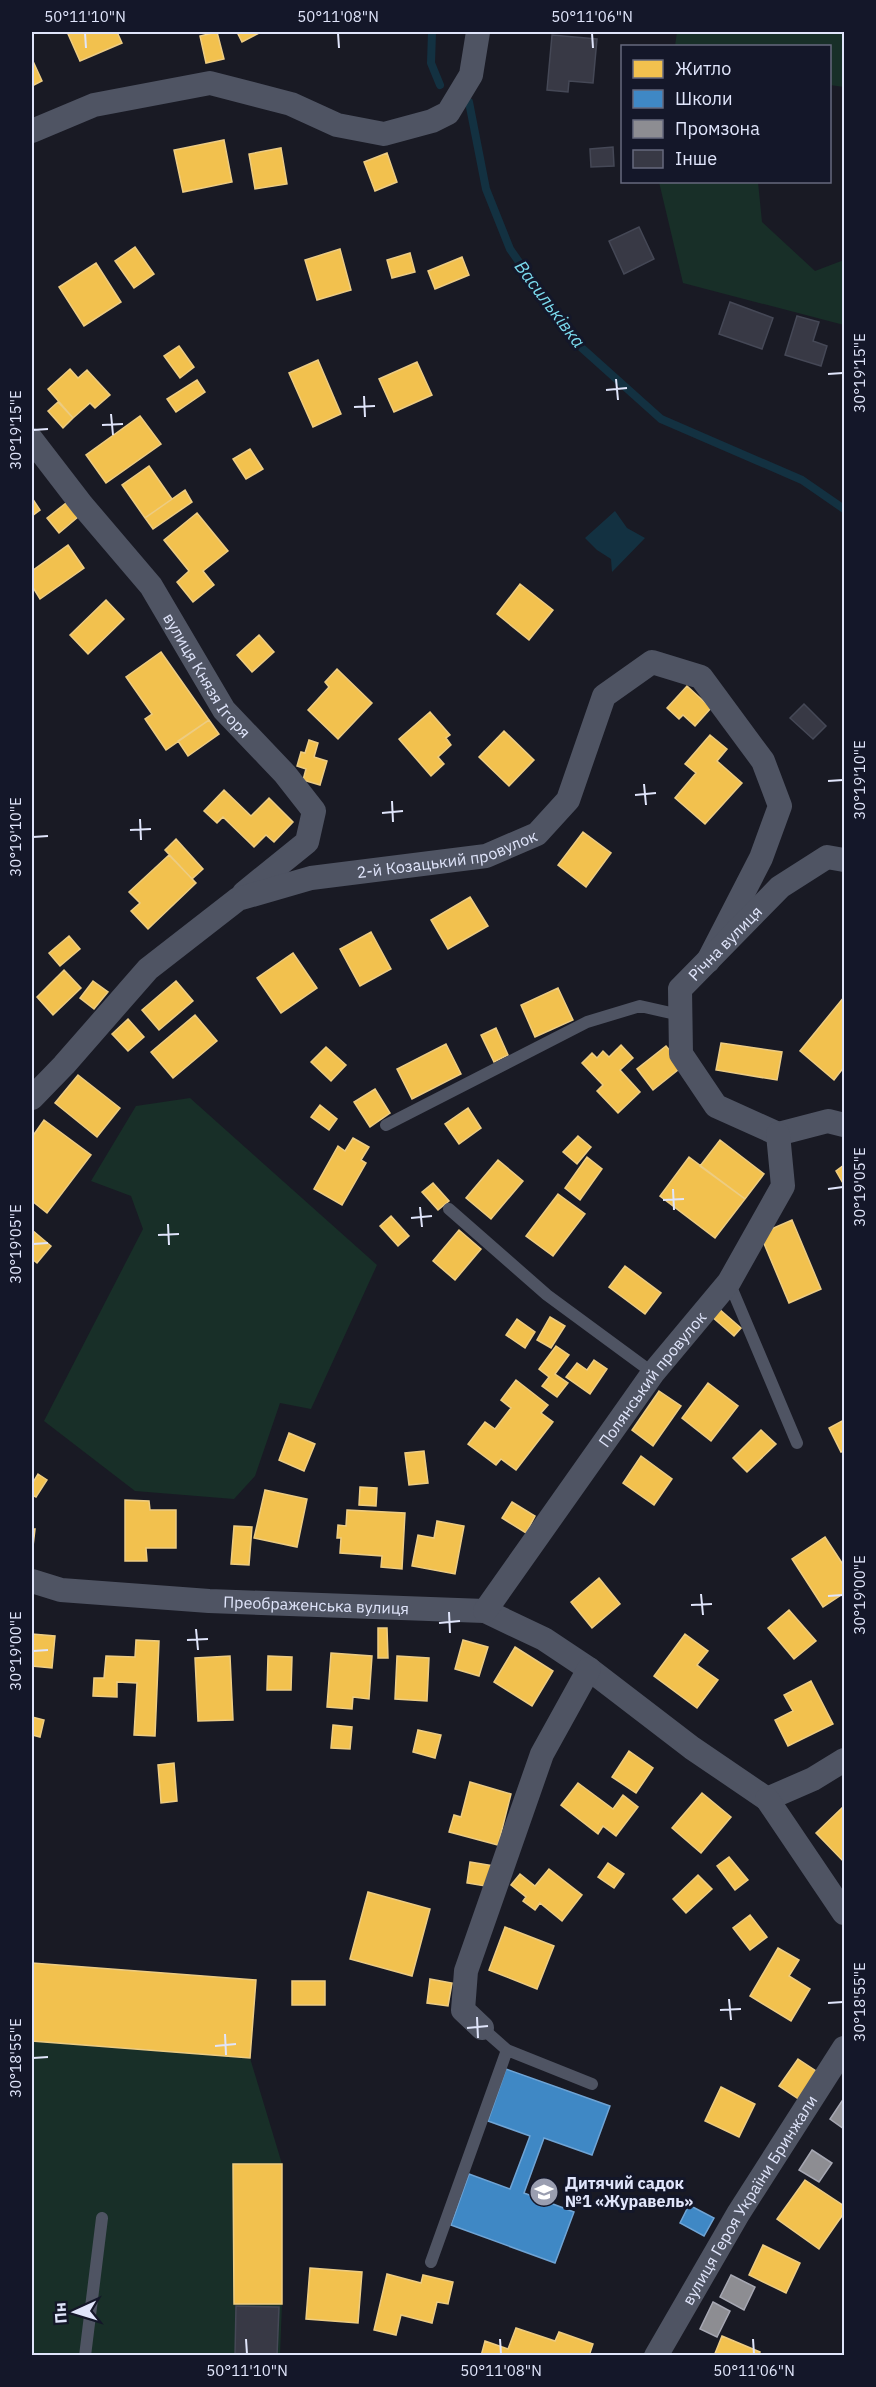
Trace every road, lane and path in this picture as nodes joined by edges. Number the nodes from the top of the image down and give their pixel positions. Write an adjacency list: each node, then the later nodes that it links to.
1 (478, 32): 2 (street)
2 (32, 131)
3 (32, 440): 5 (street, вулиця Князя Ігоря)
4 (844, 860): 6 (street, Річна вулиця)
5 (238, 899): 6 (street, 2-й Козацький провулок); 8 (street, 2-й Козацький провулок)
6 (708, 961): 7 (street, Річна вулиця)
7 (680, 1015): 9 (lane); 11 (street, Річна вулиця)
8 (32, 1098)
9 (386, 1125)
10 (844, 1125): 11 (street)
11 (778, 1134): 13 (street, Полянський провулок)
12 (449, 1209): 14 (lane)
13 (729, 1282): 14 (street, Полянський провулок); 15 (lane)
14 (653, 1373): 17 (street, Полянський провулок)
15 (797, 1443)
16 (32, 1581): 17 (street, Преображенська вулиця)
17 (485, 1611): 18 (street, Преображенська вулиця)
18 (589, 1669): 20 (street, Преображенська вулиця); 22 (street)
19 (844, 1760): 20 (street)
20 (767, 1799): 21 (street)
21 (844, 1913)
22 (482, 2028): 24 (lane)
23 (844, 2048): 29 (street, вулиця Героя України Бринжали)
24 (507, 2050): 25 (lane); 27 (lane)
25 (592, 2084)
26 (102, 2218): 28 (lane)
27 (431, 2262)
28 (85, 2355)
29 (656, 2355)

